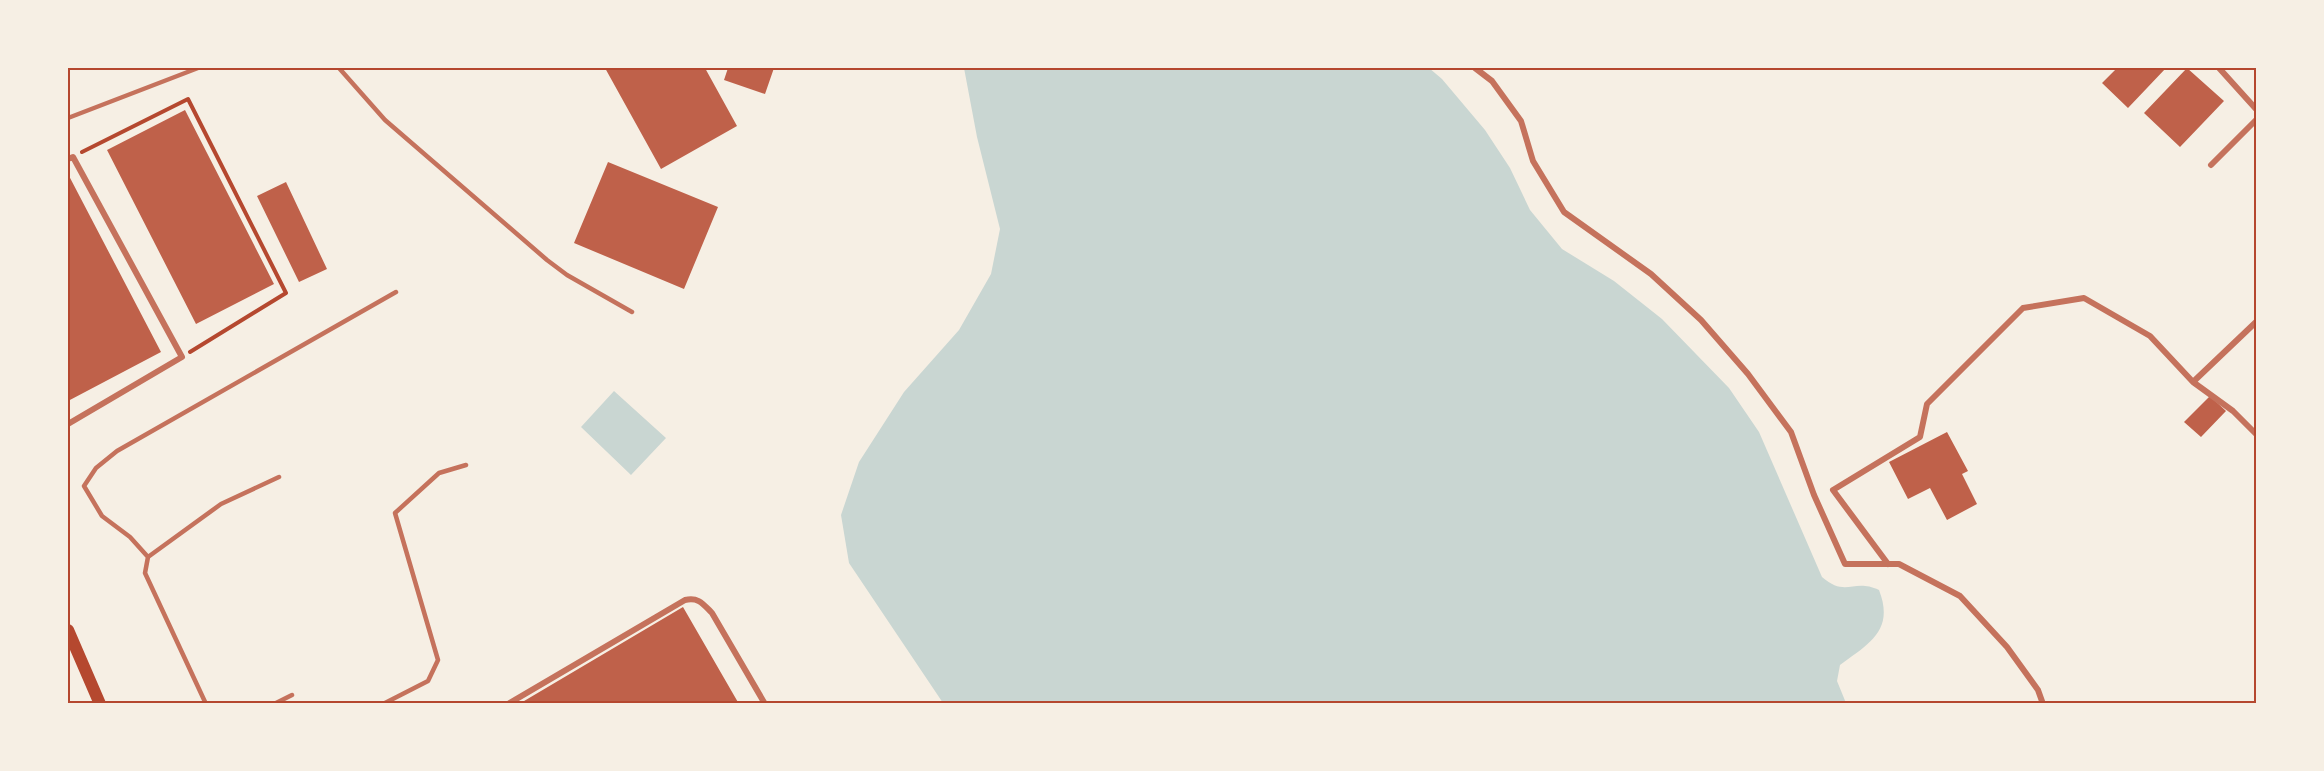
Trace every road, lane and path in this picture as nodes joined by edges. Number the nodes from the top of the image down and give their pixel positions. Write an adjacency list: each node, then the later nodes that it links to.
1 (198, 68): 6 (lane)
2 (339, 68): 11 (lane)
3 (1475, 68): 20 (street)
4 (2218, 68): 5 (street)
5 (2256, 110)
6 (68, 117)
7 (2256, 120): 9 (street)
8 (70, 158): 13 (street); 13 (path)
9 (2211, 165)
10 (396, 292): 19 (lane)
11 (632, 312)
12 (2256, 322): 14 (street)
13 (182, 357): 15 (street)
14 (2193, 382): 16 (street); 20 (street)
15 (68, 424)
16 (2256, 435)
17 (466, 465): 26 (lane)
18 (279, 477): 19 (lane)
19 (148, 557): 24 (lane)
20 (1888, 564): 29 (street)
21 (68, 630): 23 (main road)
22 (292, 695): 25 (lane)
23 (100, 704)
24 (206, 704)
25 (274, 704)
26 (383, 704)
27 (508, 704): 28 (street)
28 (765, 704)
29 (2043, 704)

